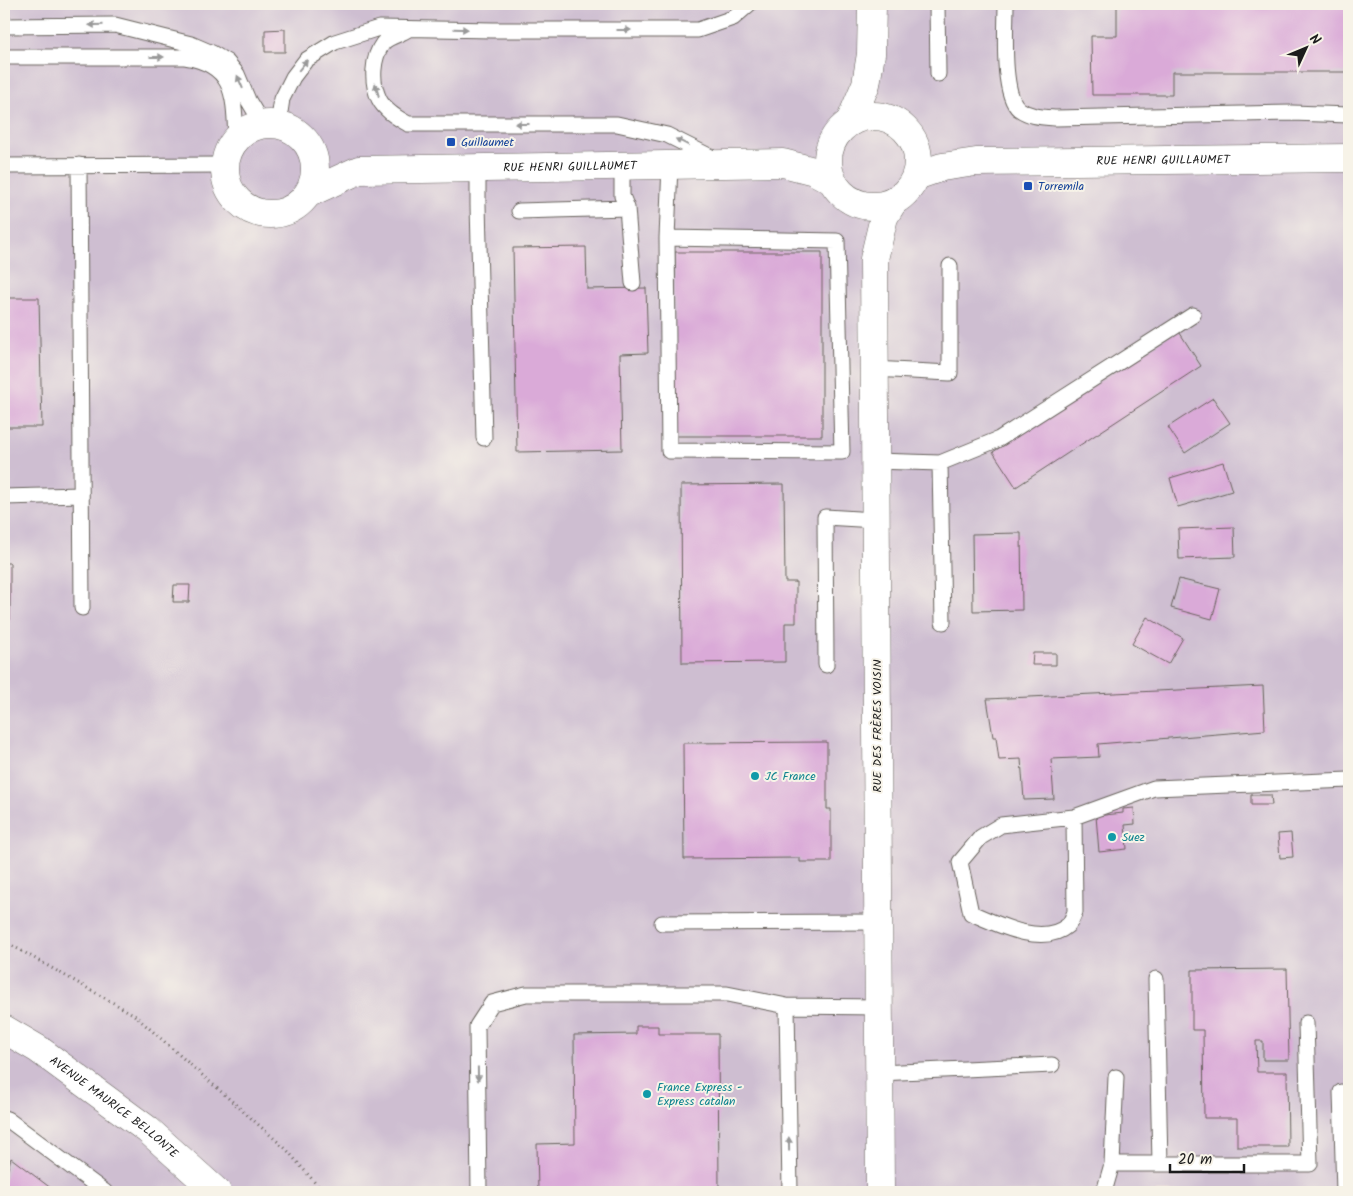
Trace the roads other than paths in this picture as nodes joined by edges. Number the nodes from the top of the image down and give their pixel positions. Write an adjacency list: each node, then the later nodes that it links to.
1 (749, 4): 6 (lane, one-way to 1)
2 (872, 4): 7 (street)
3 (937, 4): 9 (lane)
4 (1006, 4): 10 (lane)
5 (4, 26): 12 (lane, one-way to 5)
6 (413, 28): 12 (lane, one-way to 6); 20 (lane, one-way to 6)
7 (871, 54): 11 (street); 13 (street)
8 (4, 57): 16 (lane, one-way to 16)
9 (938, 74)
10 (1349, 115)
11 (850, 122): 13 (street); 14 (street)
12 (271, 125): 15 (street); 16 (street)
13 (904, 131): 18 (street, RUE HENRI GUILLAUMET); 27 (street)
14 (832, 143): 19 (street, RUE HENRI GUILLAUMET); 28 (street)
15 (310, 148): 26 (street, RUE HENRI GUILLAUMET); 29 (street)
16 (231, 152): 21 (lane); 29 (street)
17 (1349, 158): 18 (street, RUE HENRI GUILLAUMET)
18 (976, 162): 27 (street, RUE HENRI GUILLAUMET)
19 (783, 163): 20 (street, RUE HENRI GUILLAUMET); 28 (street, RUE HENRI GUILLAUMET)
20 (726, 164): 22 (street, RUE HENRI GUILLAUMET)
21 (80, 165): 23 (lane); 42 (lane)
22 (670, 165): 24 (street, RUE HENRI GUILLAUMET); 33 (lane)
23 (4, 166)
24 (622, 166): 25 (street, RUE HENRI GUILLAUMET); 31 (lane)
25 (478, 168): 26 (street, RUE HENRI GUILLAUMET); 39 (lane)
26 (359, 170): 29 (street, RUE HENRI GUILLAUMET)
27 (916, 176): 30 (street)
28 (842, 190): 30 (street); 34 (street, RUE DES FRÈRES VOISIN)
29 (309, 193)
30 (893, 202): 34 (street, RUE DES FRÈRES VOISIN)
31 (627, 208): 32 (lane); 36 (lane)
32 (519, 211)
33 (667, 238): 33 (lane)
34 (874, 259): 38 (street, RUE DES FRÈRES VOISIN)
35 (950, 266): 38 (lane)
36 (634, 283)
37 (1193, 315): 41 (lane)
38 (873, 369): 40 (street, RUE DES FRÈRES VOISIN)
39 (484, 438)
40 (875, 461): 41 (lane); 44 (street, RUE DES FRÈRES VOISIN)
41 (940, 463): 46 (lane)
42 (81, 494): 43 (lane); 45 (lane)
43 (4, 497)
44 (876, 520): 47 (lane); 50 (street, RUE DES FRÈRES VOISIN)
45 (82, 608)
46 (943, 622)
47 (826, 665)
48 (1349, 780): 49 (lane)
49 (1074, 817): 49 (lane)
50 (878, 922): 51 (lane); 54 (street, RUE DES FRÈRES VOISIN)
51 (662, 923)
52 (1156, 979): 63 (lane)
53 (787, 1006): 54 (lane); 66 (lane, one-way to 66); 67 (lane, one-way to 53)
54 (879, 1007): 58 (street, RUE DES FRÈRES VOISIN)
55 (1306, 1023): 63 (lane)
56 (4, 1030): 65 (street, AVENUE MAURICE BELLONTE)
57 (1052, 1065): 58 (lane)
58 (879, 1073): 68 (street, RUE DES FRÈRES VOISIN)
59 (1116, 1077): 62 (lane)
60 (1341, 1092): 70 (lane)
61 (4, 1118): 64 (lane)
62 (1112, 1164): 63 (lane); 69 (lane)
63 (1160, 1164)
64 (105, 1192)
65 (217, 1192)
66 (479, 1192)
67 (790, 1192)
68 (880, 1192)
69 (1104, 1192)
70 (1344, 1192)

